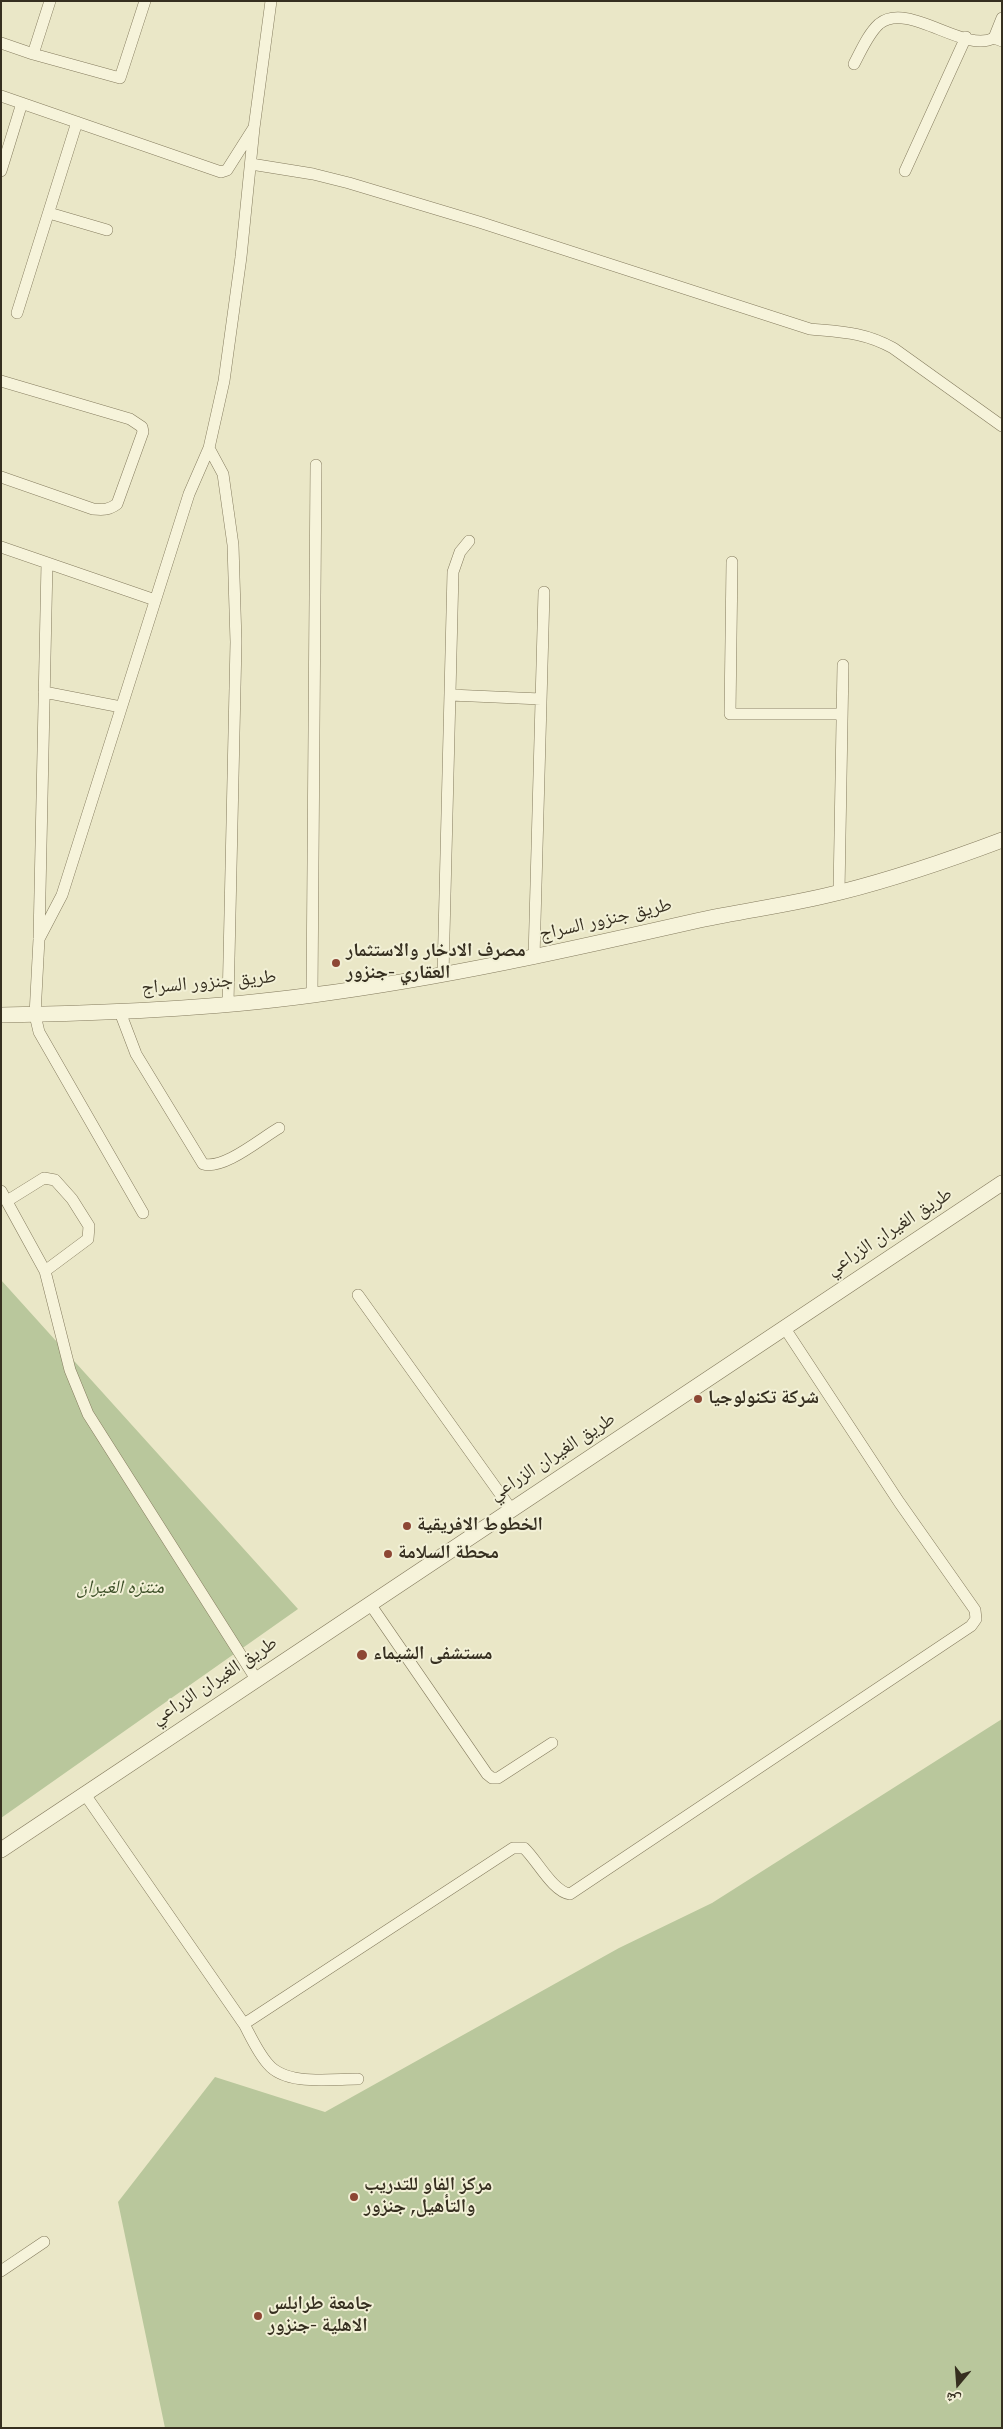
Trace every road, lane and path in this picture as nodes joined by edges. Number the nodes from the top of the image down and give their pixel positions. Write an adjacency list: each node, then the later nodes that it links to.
1 (50, 1): 8 (street)
2 (145, 1): 8 (street)
3 (271, 1): 13 (street)
4 (1002, 18): 6 (street)
5 (966, 37): 6 (street); 9 (street); 16 (street)
6 (998, 39)
7 (1, 43): 8 (street)
8 (33, 54)
9 (854, 64)
10 (1, 96): 11 (street)
11 (22, 103): 12 (street); 15 (street)
12 (77, 122): 13 (street); 17 (street)
13 (254, 128): 14 (street)
14 (251, 164): 21 (street); 22 (street)
15 (1, 171)
16 (905, 171)
17 (49, 213): 18 (street); 19 (street)
18 (107, 230)
19 (18, 313)
20 (1, 381): 24 (street)
21 (1002, 426)
22 (209, 448): 30 (street); 43 (street)
23 (316, 466): 42 (street)
24 (1, 477)
25 (469, 541): 33 (street)
26 (1, 547): 28 (street)
27 (732, 562): 36 (street)
28 (47, 563): 30 (street); 32 (street)
29 (544, 592): 34 (street)
30 (155, 600): 35 (street)
31 (843, 666): 36 (street)
32 (44, 692): 35 (street); 39 (street)
33 (450, 695): 34 (street); 41 (street)
34 (541, 699): 40 (street)
35 (121, 707): 39 (street)
36 (841, 714): 38 (street)
37 (1002, 840): 38 (street, طريق جنزور السراج)
38 (839, 892): 40 (street, طريق جنزور السراج)
39 (39, 939): 45 (street)
40 (534, 958): 41 (street, طريق جنزور السراج)
41 (444, 975): 42 (street, طريق جنزور السراج)
42 (312, 995): 43 (street, طريق جنزور السراج)
43 (228, 1004): 44 (street, طريق جنزور السراج)
44 (120, 1012): 45 (street, طريق جنزور السراج); 47 (street)
45 (35, 1014): 46 (street, طريق جنزور السراج); 50 (street)
46 (1, 1015)
47 (279, 1128)
48 (1002, 1183): 53 (street, طريق الغيران الزراعي)
49 (4, 1196): 51 (street); 51 (street)
50 (143, 1213)
51 (45, 1271): 56 (street)
52 (358, 1295): 54 (street)
53 (784, 1327): 54 (street, طريق الغيران الزراعي); 60 (street)
54 (511, 1509): 55 (street, طريق الغيران الزراعي)
55 (370, 1604): 56 (street, طريق الغيران الزراعي); 57 (street)
56 (256, 1679): 58 (street, طريق الغيران الزراعي)
57 (552, 1743)
58 (84, 1793): 59 (street, طريق الغيران الزراعي); 60 (street)
59 (1, 1850)
60 (244, 2024): 61 (street)
61 (358, 2079)
62 (44, 2242): 63 (street)
63 (1, 2271)

